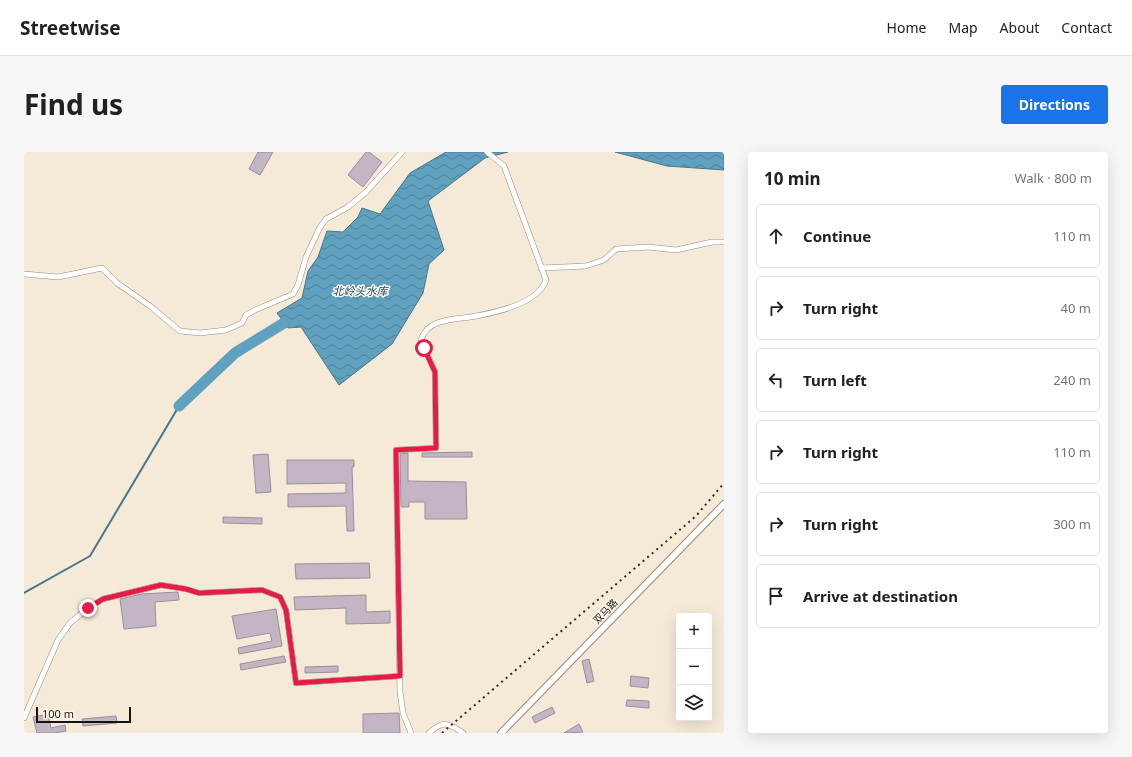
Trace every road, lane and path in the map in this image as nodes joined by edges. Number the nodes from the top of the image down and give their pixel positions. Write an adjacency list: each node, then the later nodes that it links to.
1 (402, 152): 5 (street)
2 (487, 152): 4 (street)
3 (724, 242): 4 (street)
4 (541, 268): 7 (street)
5 (24, 274)
6 (724, 504): 12 (street, 双马路)
7 (400, 676): 8 (street); 9 (street)
8 (24, 718)
9 (411, 733)
10 (429, 733): 11 (street)
11 (463, 733)
12 (501, 733)

